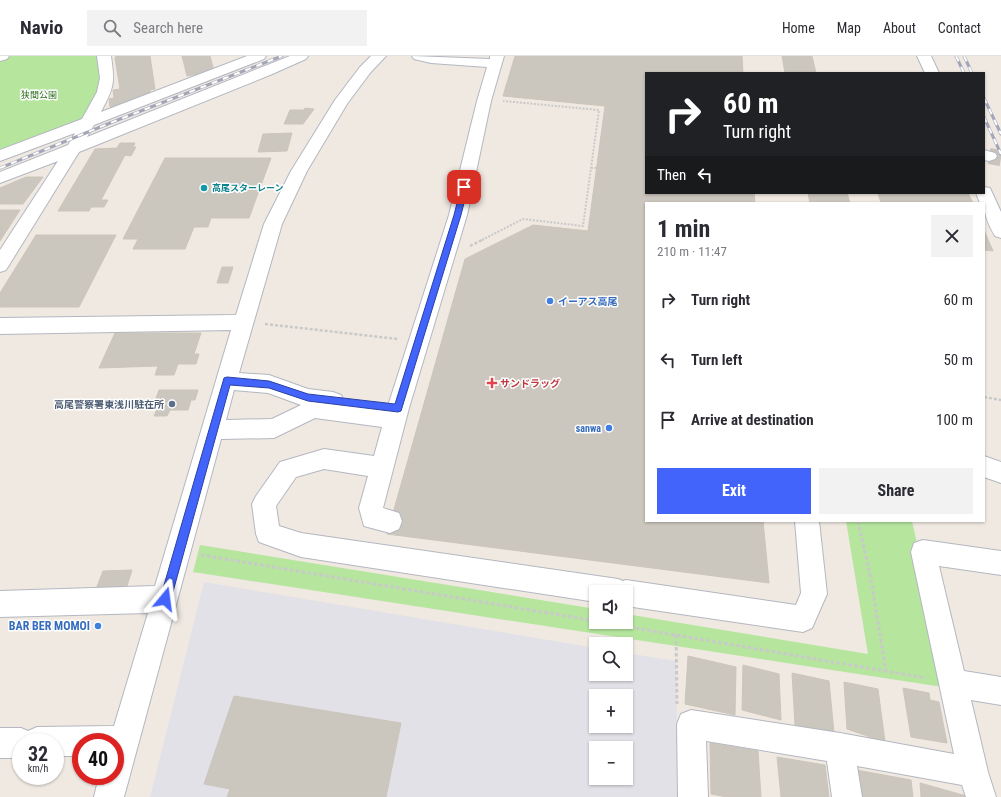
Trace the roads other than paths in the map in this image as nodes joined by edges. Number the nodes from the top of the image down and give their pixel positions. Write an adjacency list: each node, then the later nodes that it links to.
1 (104, 56): 10 (street)
2 (259, 56): 10 (street)
3 (301, 56): 11 (street)
4 (379, 56): 17 (street)
5 (419, 56): 8 (street)
6 (466, 56): 8 (street)
7 (924, 56): 9 (street)
8 (496, 59): 20 (street)
9 (932, 72)
10 (88, 123): 11 (street); 12 (street)
11 (74, 148): 13 (street); 16 (street)
12 (0, 156)
13 (0, 178)
14 (985, 194): 15 (street)
15 (1001, 232)
16 (0, 265)
17 (253, 323): 18 (street); 19 (street)
18 (0, 326)
19 (227, 381): 20 (street); 21 (street)
20 (397, 414): 21 (street); 23 (street)
21 (213, 430): 30 (street)
22 (985, 466): 24 (street)
23 (381, 468): 25 (street); 28 (street)
24 (1001, 473)
25 (390, 521)
26 (807, 522): 29 (street)
27 (1001, 563): 32 (street)
28 (589, 588)
29 (633, 594)
30 (165, 599): 31 (street); 34 (street)
31 (0, 604)
32 (952, 683): 33 (street); 39 (street)
33 (1001, 691)
34 (124, 740)
35 (0, 743): 36 (street)
36 (12, 743)
37 (840, 748): 39 (street); 41 (street); 42 (street)
38 (112, 785): 40 (street)
39 (977, 785)
40 (108, 797)
41 (693, 797)
42 (846, 797)

